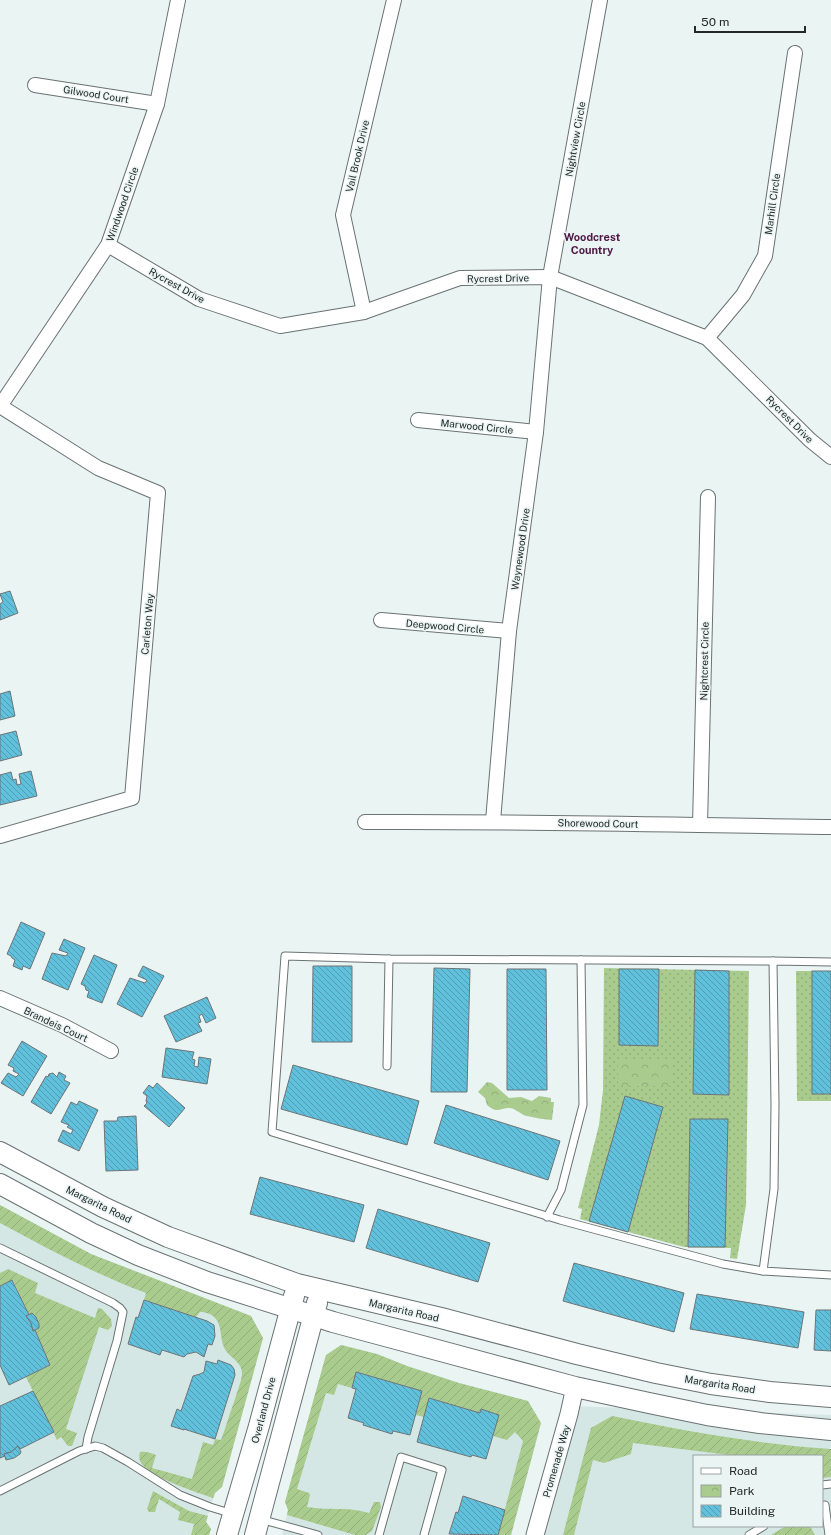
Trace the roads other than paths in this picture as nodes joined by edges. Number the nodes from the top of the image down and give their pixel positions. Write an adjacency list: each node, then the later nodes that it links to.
1 (178, 0): 6 (street, Windwood Circle)
2 (394, 0): 9 (street, Vail Brook Drive)
3 (600, 0): 8 (street, Nightview Circle)
4 (795, 53): 10 (street, Marhill Circle)
5 (35, 85): 6 (street, Gilwood Court)
6 (157, 104): 7 (street, Windwood Circle)
7 (108, 245): 9 (street, Rycrest Drive); 11 (street, Windwood Circle)
8 (550, 278): 9 (street, Rycrest Drive); 10 (street, Rycrest Drive); 13 (street, Waynewood Drive)
9 (364, 312)
10 (707, 338): 14 (street, Rycrest Drive)
11 (0, 406): 22 (street, Carleton Way)
12 (418, 420): 13 (street, Marwood Circle)
13 (536, 432): 17 (street, Waynewood Drive)
14 (831, 457)
15 (708, 497): 20 (street, Nightcrest Circle)
16 (381, 620): 17 (street, Deepwood Circle)
17 (509, 631): 18 (street, Waynewood Drive)
18 (492, 821): 19 (street, Shorewood Court); 20 (street, Shorewood Court)
19 (365, 822)
20 (700, 825): 21 (street, Shorewood Court)
21 (831, 826)
22 (0, 836)
23 (389, 959): 24 (lane); 29 (lane); 32 (lane)
24 (581, 960): 25 (lane); 32 (lane)
25 (773, 961): 26 (lane); 34 (lane)
26 (831, 962)
27 (0, 998): 28 (street, Brandeis Court)
28 (111, 1051)
29 (387, 1066)
30 (0, 1152): 36 (main road, Margarita Road)
31 (0, 1184): 38 (main road)
32 (548, 1217): 34 (lane)
33 (0, 1248): 43 (lane)
34 (763, 1271): 35 (lane)
35 (831, 1275)
36 (297, 1284): 37 (main road, Margarita Road); 38 (main road, Overland Drive)
37 (321, 1290): 39 (main road); 41 (main road, Margarita Road)
38 (291, 1308): 39 (main road); 46 (main road, Overland Drive)
39 (314, 1316): 40 (main road); 47 (main road)
40 (574, 1387): 42 (main road); 53 (street, Promenade Way)
41 (831, 1397)
42 (831, 1430)
43 (86, 1449): 44 (lane); 46 (lane)
44 (0, 1491)
45 (826, 1505): 55 (lane)
46 (233, 1514): 49 (main road, Overland Drive)
47 (258, 1527): 50 (lane)
48 (760, 1527): 54 (lane)
49 (227, 1535)
50 (318, 1535)
51 (379, 1535): 52 (lane)
52 (424, 1535)
53 (535, 1535)
54 (749, 1535)
55 (829, 1535)

